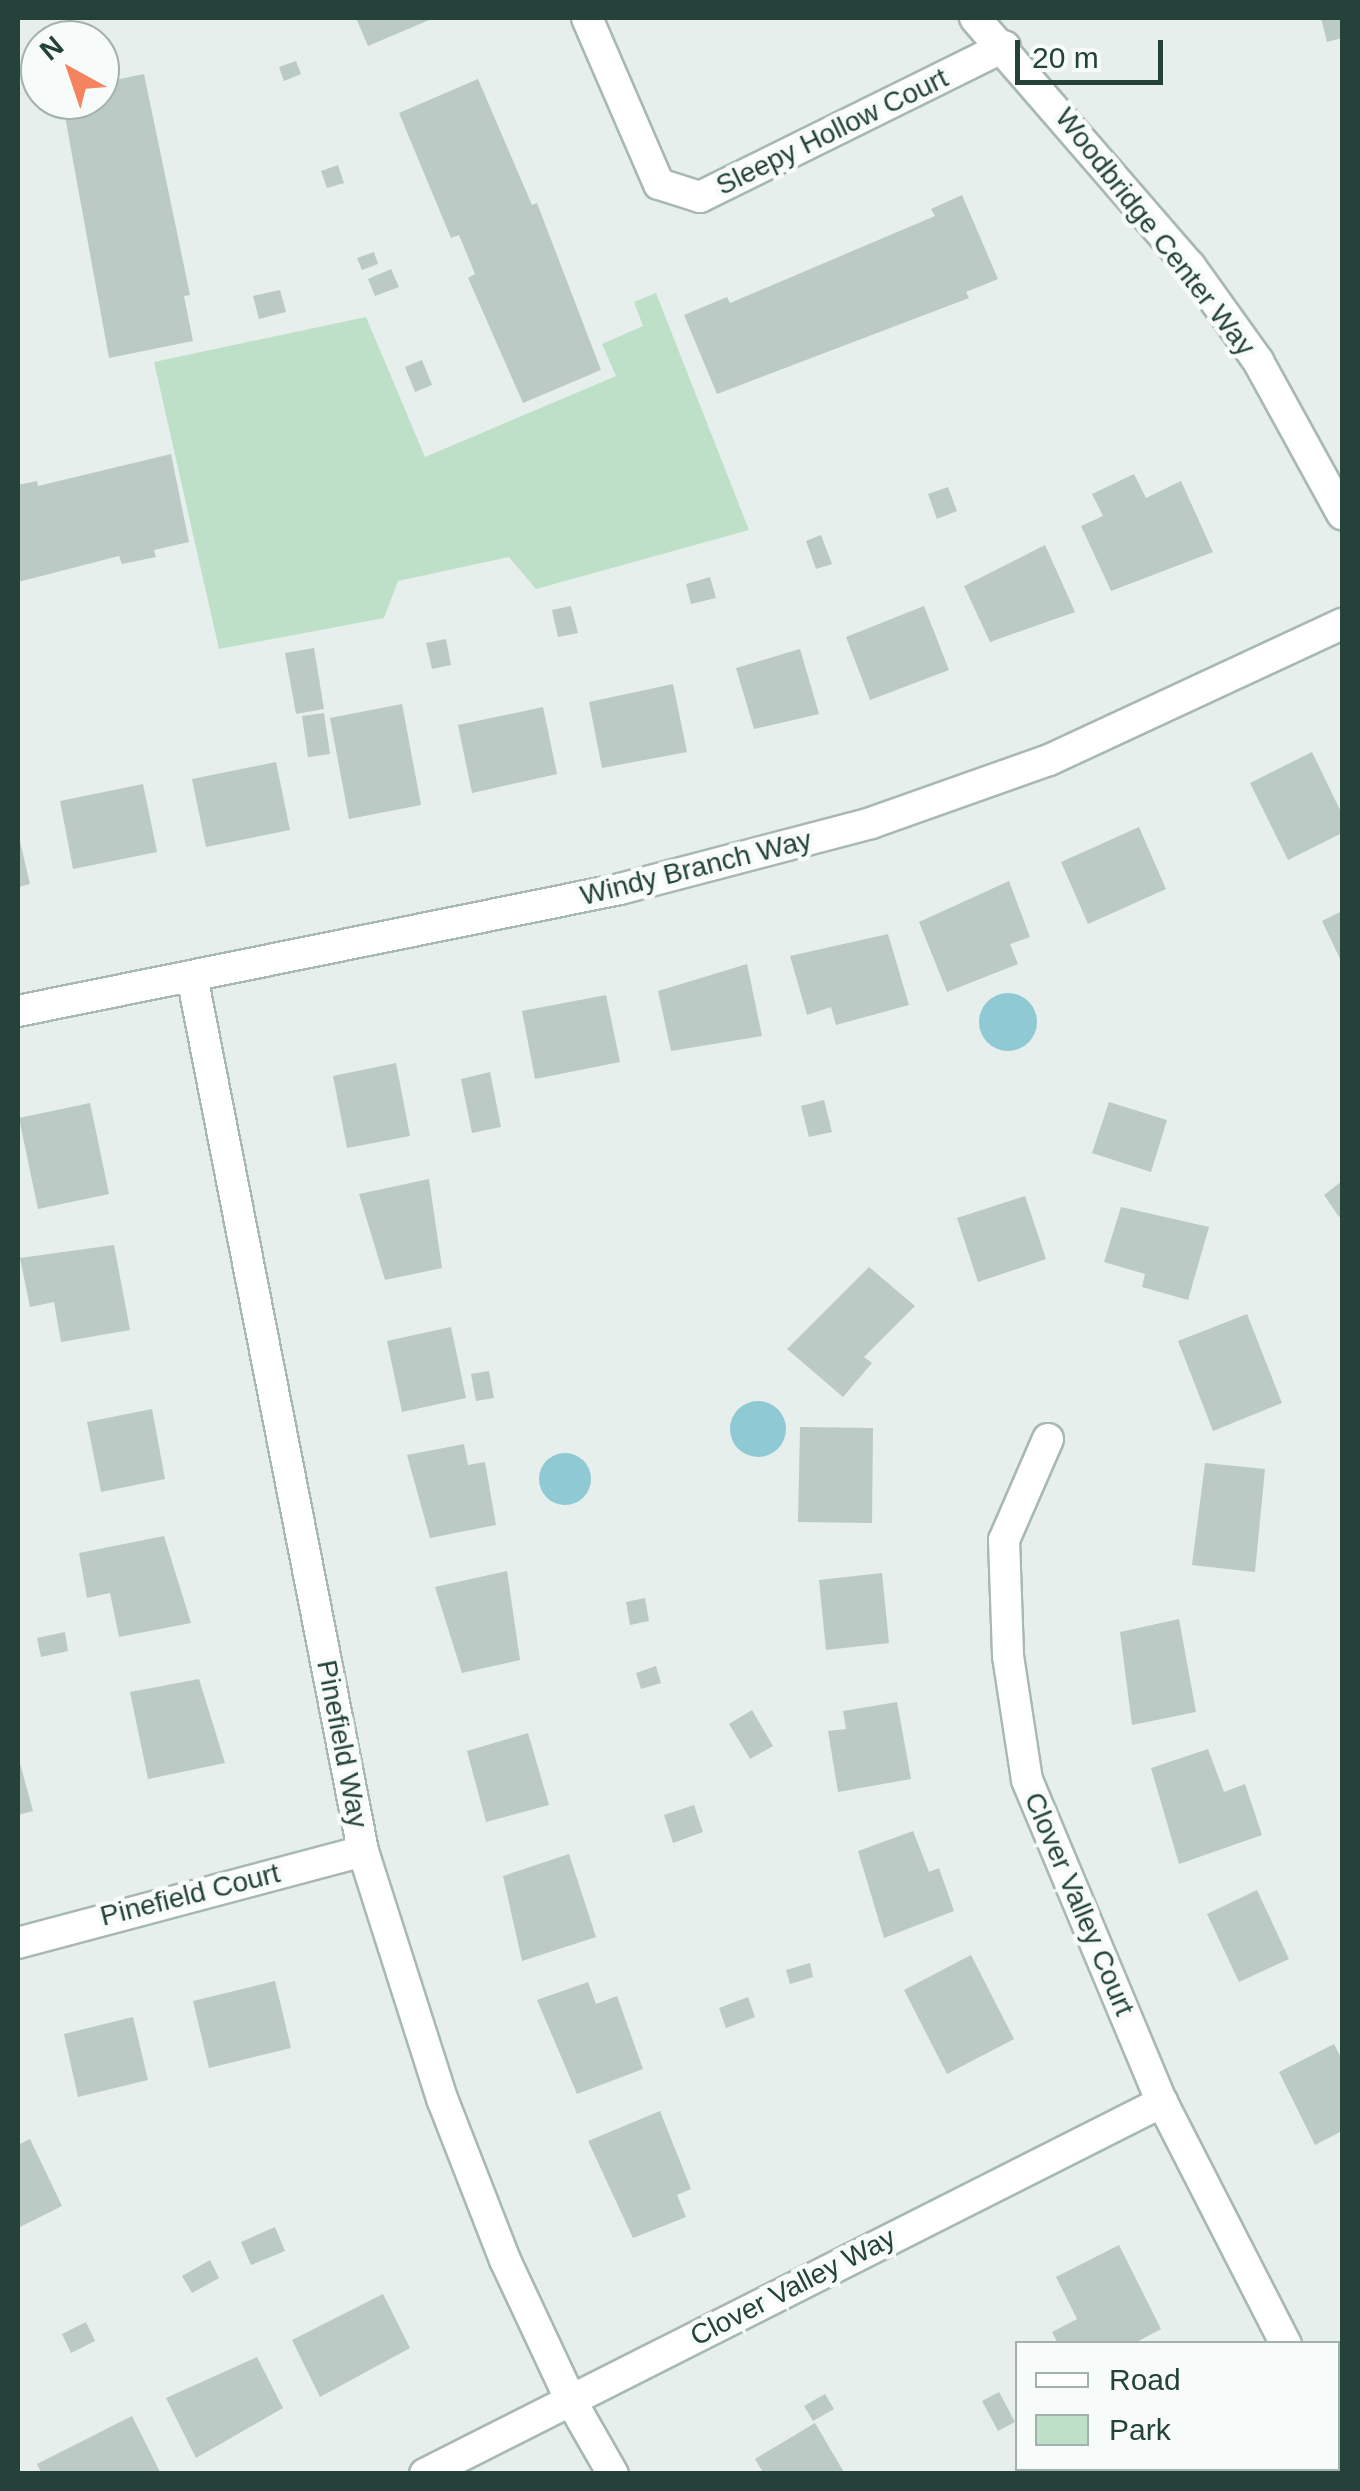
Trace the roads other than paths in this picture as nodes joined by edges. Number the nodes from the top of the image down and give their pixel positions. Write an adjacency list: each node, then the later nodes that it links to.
1 (587, 18): 3 (street, Sleepy Hollow Court)
2 (975, 18): 3 (street, Woodbridge Center Way)
3 (1005, 46): 4 (street, Woodbridge Center Way)
4 (1342, 514)
5 (1342, 624): 6 (street, Windy Branch Way)
6 (192, 976): 7 (street, Windy Branch Way); 9 (street, Pinefield Way)
7 (18, 1011)
8 (1048, 1439): 11 (street, Clover Valley Court)
9 (363, 1851): 10 (street, Pinefield Court); 13 (street, Pinefield Way)
10 (18, 1943)
11 (1162, 2102): 12 (street, Clover Valley Court); 13 (street, Clover Valley Way)
12 (1284, 2341)
13 (570, 2399): 14 (street, Clover Valley Way); 15 (street, Pinefield Way)
14 (425, 2474)
15 (614, 2474)

